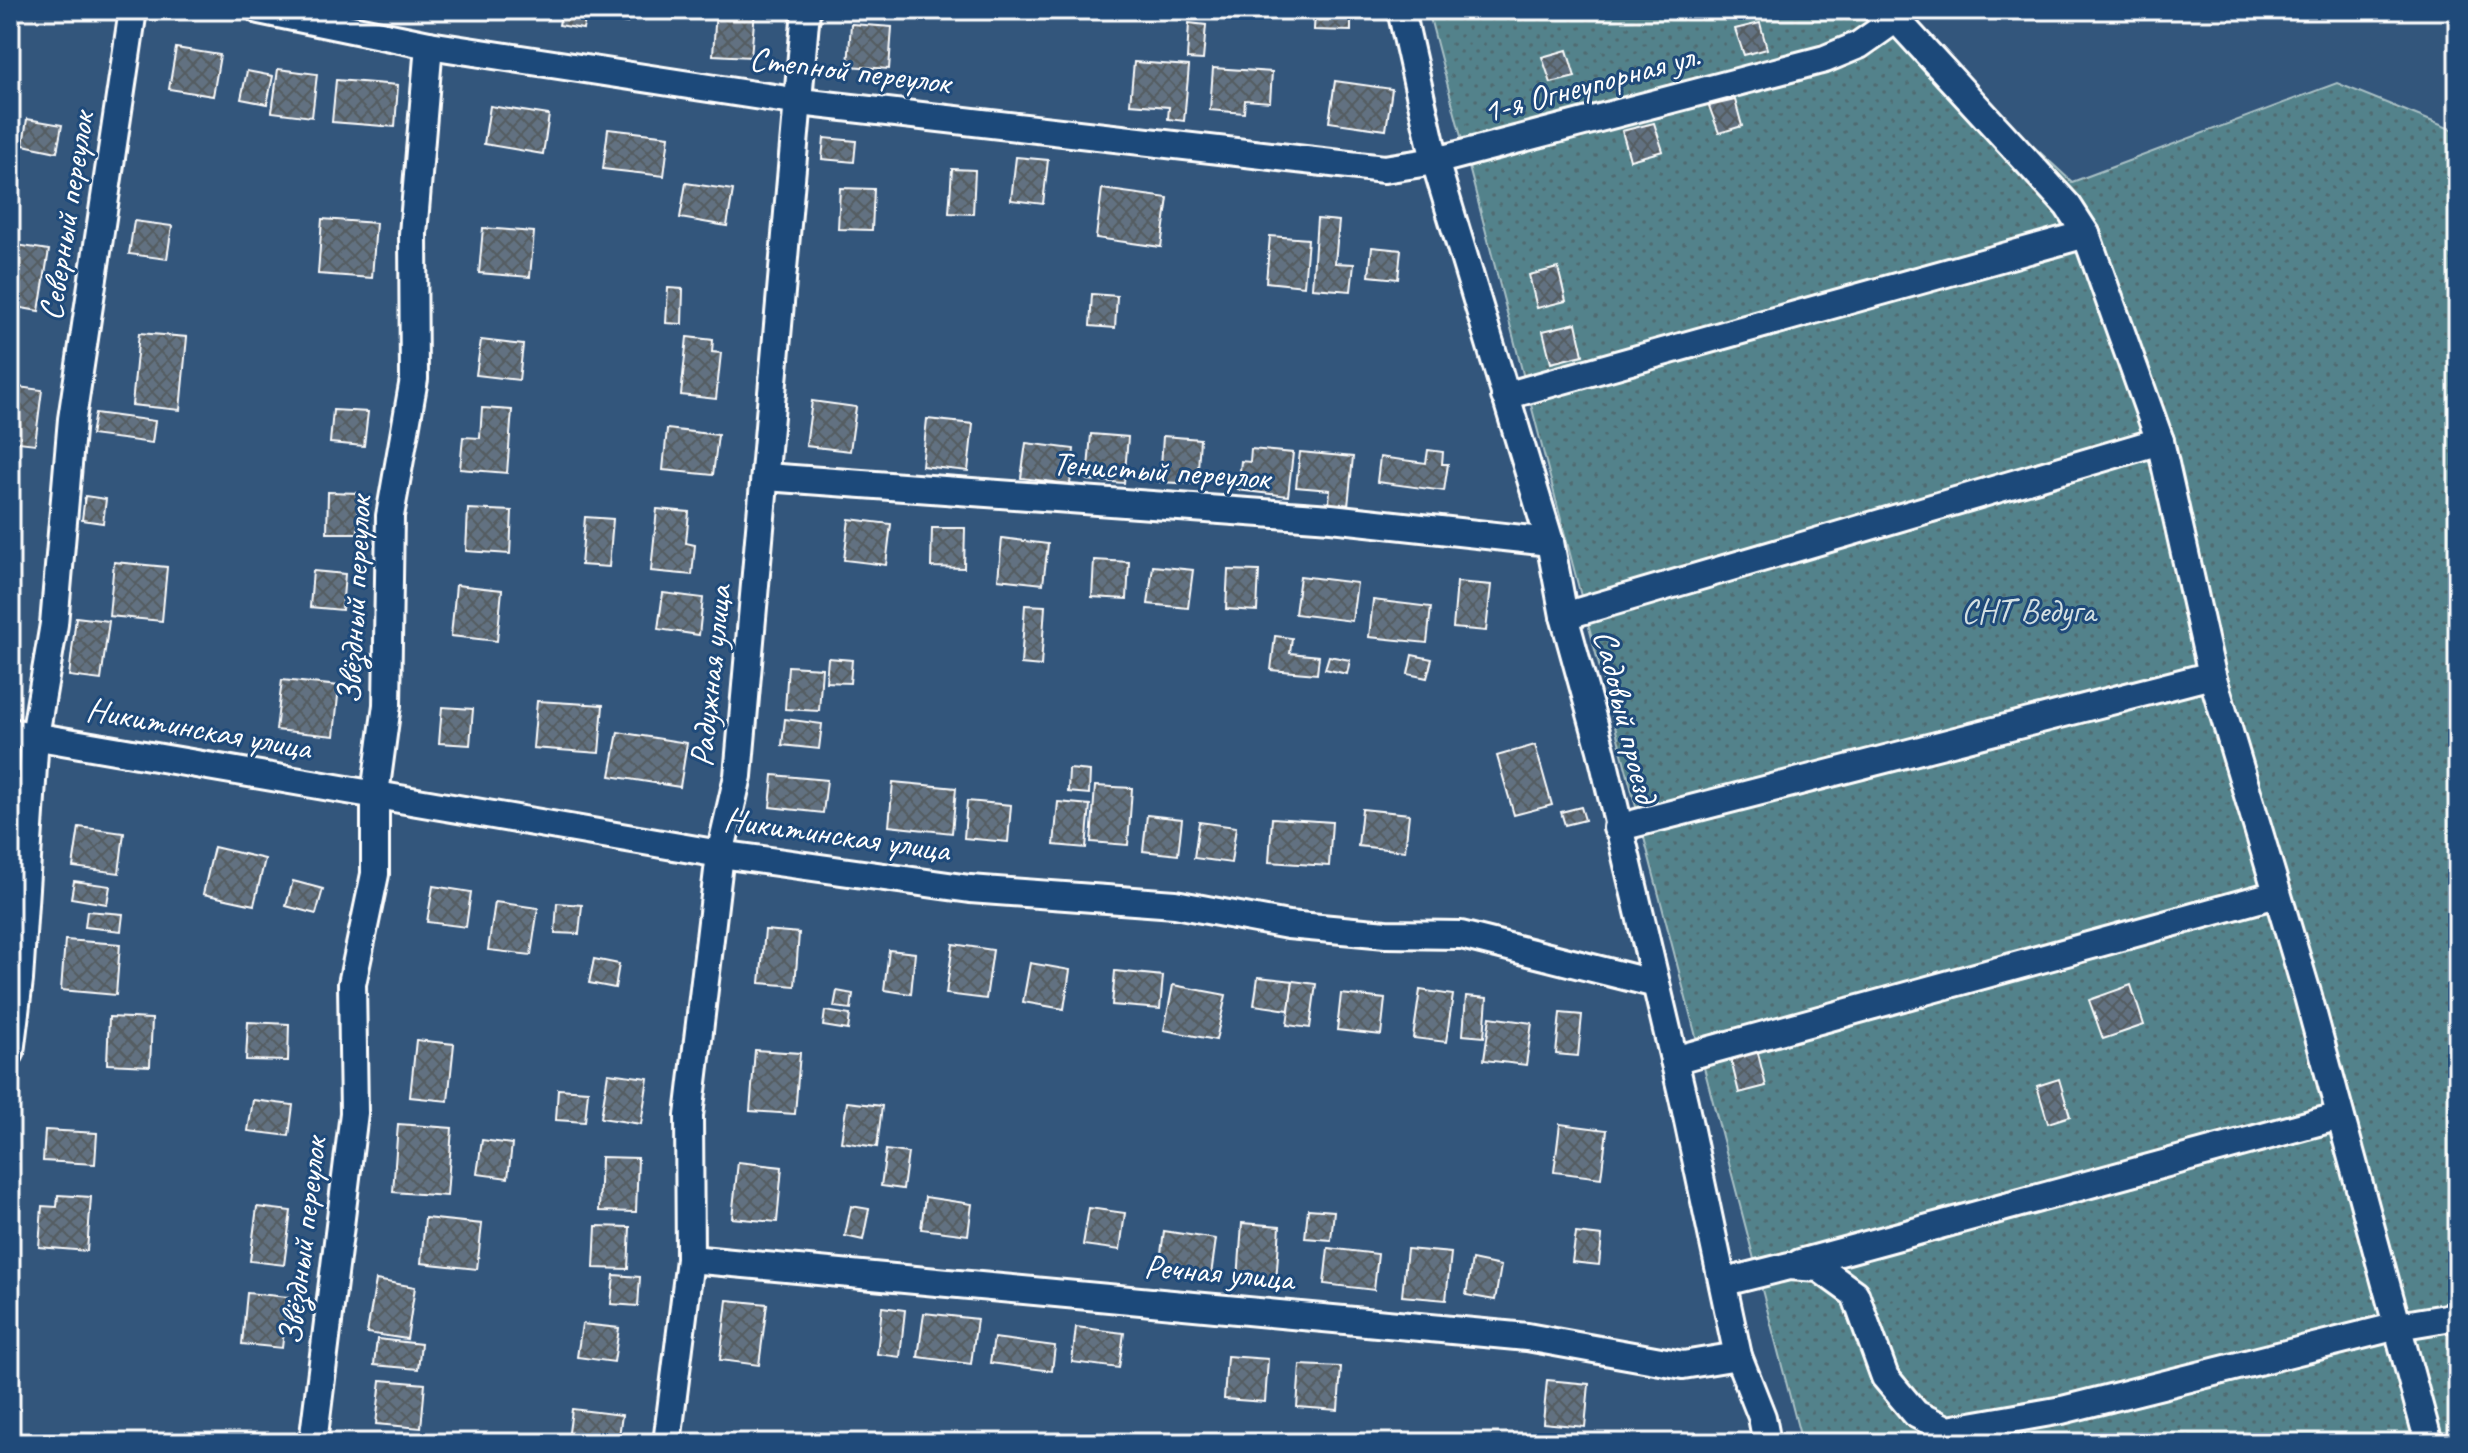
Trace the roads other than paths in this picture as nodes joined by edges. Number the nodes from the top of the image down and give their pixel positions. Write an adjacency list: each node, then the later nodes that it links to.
1 (133, 10): 16 (street, Северный переулок)
2 (259, 10): 6 (street, Степной переулок)
3 (806, 10): 7 (street, Радужная улица)
4 (1401, 10): 8 (street, Садовый проезд)
5 (1886, 15): 8 (street, 1-я Огнеупорная ул.); 9 (street)
6 (429, 45): 7 (street, Степной переулок); 17 (street, Звёздный переулок)
7 (800, 102): 8 (street, Степной переулок); 12 (street, Радужная улица)
8 (1435, 161): 10 (street, Садовый проезд)
9 (2086, 234): 10 (street); 11 (street)
10 (1505, 396): 13 (street, Садовый проезд)
11 (2160, 441): 14 (street); 15 (street)
12 (766, 477): 13 (street, Тенистый переулок); 19 (street, Радужная улица)
13 (1550, 542): 14 (street, Садовый проезд)
14 (1564, 616): 18 (street, Садовый проезд)
15 (2212, 675): 18 (street); 20 (street)
16 (22, 734): 17 (street, Никитинская улица); 22 (street, Северный переулок)
17 (375, 794): 19 (street, Никитинская улица); 31 (street, Звёздный переулок)
18 (1617, 828): 21 (street, Садовый проезд)
19 (720, 854): 21 (street, Никитинская улица); 25 (street, Радужная улица)
20 (2277, 894): 23 (street); 24 (street)
21 (1656, 984): 23 (street, Садовый проезд)
22 (10, 1053)
23 (1674, 1060): 27 (street, Садовый проезд)
24 (2340, 1116): 26 (street); 29 (street)
25 (690, 1259): 30 (street, Речная улица); 32 (street, Радужная улица)
26 (1789, 1266): 27 (street); 29 (street)
27 (1725, 1282): 30 (street, Садовый проезд)
28 (2458, 1316): 29 (street)
29 (2398, 1326): 34 (street)
30 (1738, 1356): 33 (street, Садовый проезд)
31 (313, 1443)
32 (667, 1443)
33 (1767, 1443)
34 (2429, 1443)

